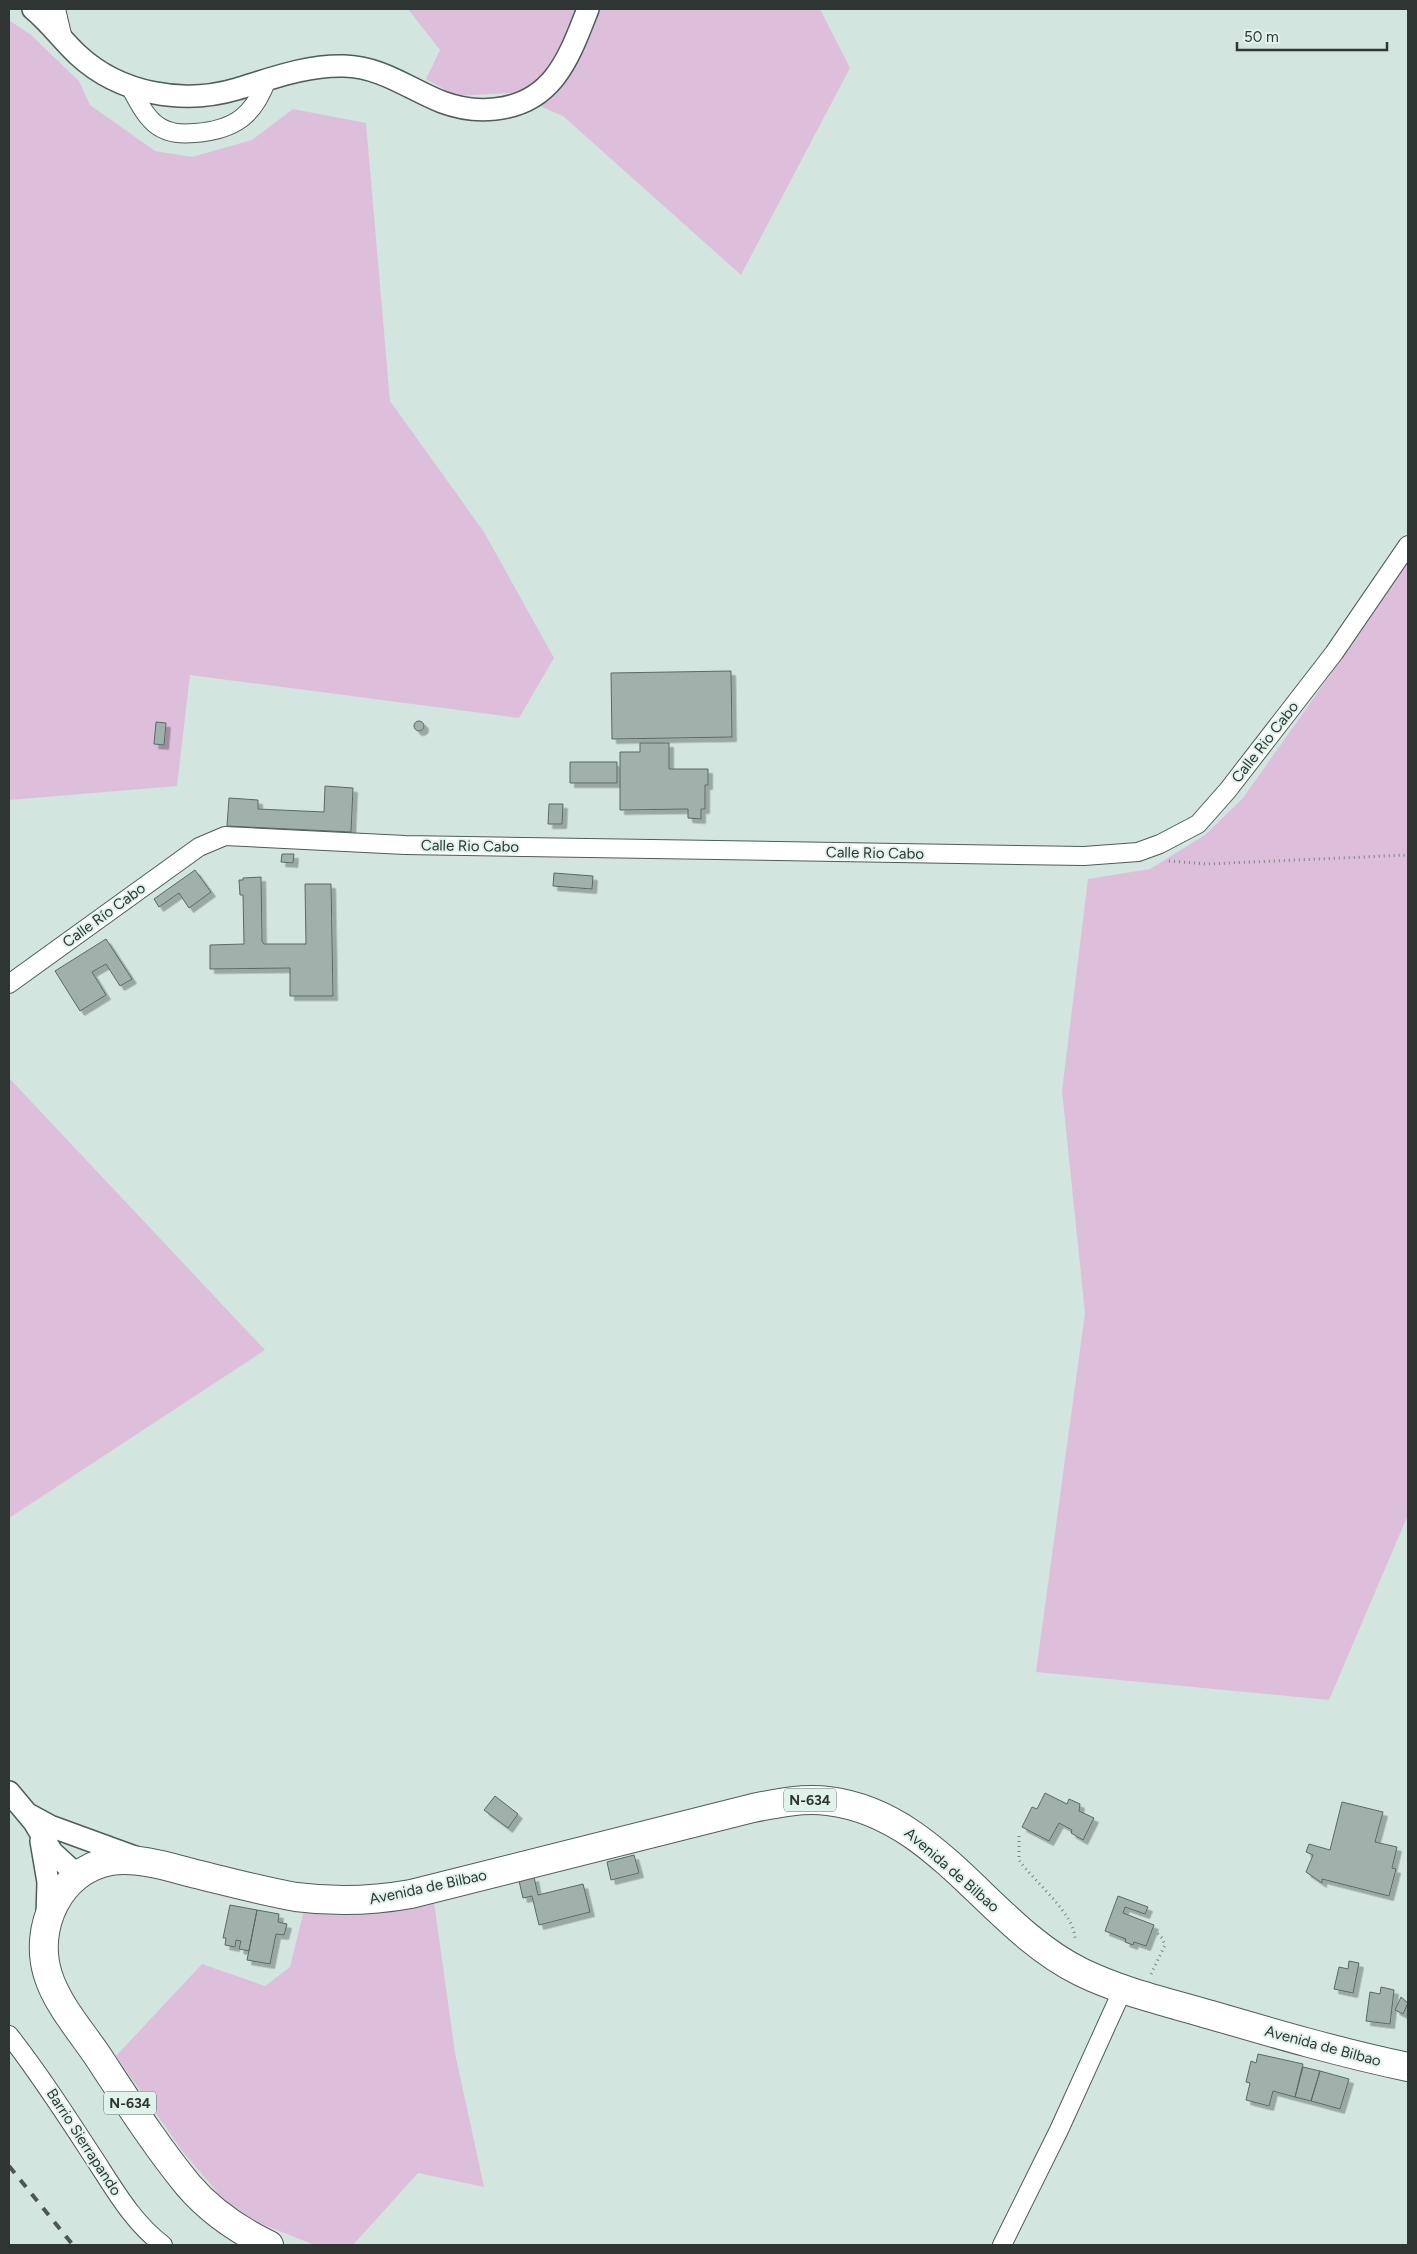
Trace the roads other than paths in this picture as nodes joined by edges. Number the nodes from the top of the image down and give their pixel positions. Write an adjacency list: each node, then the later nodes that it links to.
1 (34, 9): 4 (street)
2 (56, 9): 4 (street)
3 (588, 9): 5 (street)
4 (63, 39): 6 (street)
5 (267, 79): 6 (street); 6 (street)
6 (129, 86)
7 (1408, 546): 8 (street, Calle Rio Cabo)
8 (199, 847): 9 (street, Calle Río Cabo)
9 (9, 984)
10 (9, 1792): 11 (street)
11 (37, 1821): 12 (street); 13 (street); 14 (street)
12 (157, 1864): 13 (highway, Avenida de Bilbao / N-634); 15 (highway, Avenida de Bilbao / N-634)
13 (79, 1874): 14 (highway, Avenida de Bilbao / N-634)
14 (47, 1925): 19 (highway, Avenida de Bilbao / N-634)
15 (1132, 1992): 17 (highway, Avenida de Bilbao / N-634); 20 (street)
16 (9, 2035): 18 (street, Barrio Sierrapando)
17 (1408, 2068)
18 (163, 2245)
19 (269, 2245)
20 (1002, 2245)

